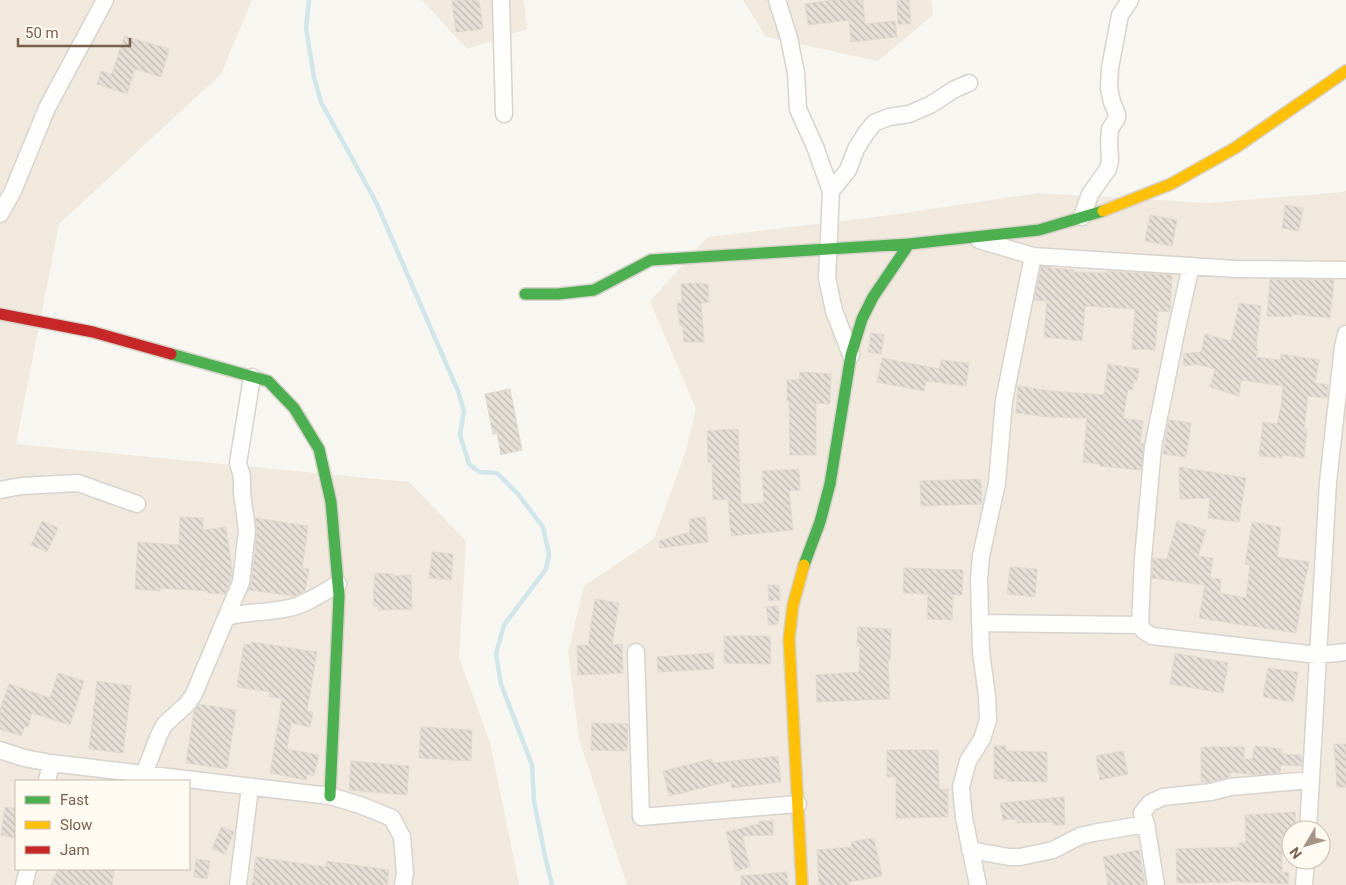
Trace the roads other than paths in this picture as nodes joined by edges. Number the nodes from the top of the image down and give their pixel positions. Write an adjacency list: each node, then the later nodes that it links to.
1 (105, 0): 9 (street)
2 (501, 0): 7 (street)
3 (777, 0): 8 (street)
4 (1130, 0): 10 (street)
5 (1346, 70): 10 (street)
6 (969, 83): 8 (street)
7 (504, 114)
8 (831, 191): 13 (street)
9 (0, 214)
10 (1082, 218): 11 (street)
11 (969, 237): 12 (street); 14 (street)
12 (909, 244): 13 (street); 20 (street)
13 (828, 250): 17 (street); 20 (street)
14 (1033, 256): 15 (street); 26 (street)
15 (1191, 266): 16 (street); 27 (street)
16 (1346, 270)
17 (525, 294)
18 (0, 314): 21 (street)
19 (1346, 334): 30 (street)
20 (851, 355): 38 (street)
21 (252, 377): 24 (street); 25 (street)
22 (0, 490): 23 (street)
23 (137, 504)
24 (338, 584): 25 (street); 37 (street)
25 (227, 617): 33 (street)
26 (981, 623): 27 (street); 41 (street)
27 (1140, 625): 30 (street)
28 (636, 652): 38 (street)
29 (1346, 652): 30 (street)
30 (1318, 655): 35 (street)
31 (0, 750): 32 (street)
32 (51, 763): 33 (street); 34 (street)
33 (144, 774): 36 (street)
34 (47, 780)
35 (1311, 780): 39 (street); 40 (street)
36 (250, 787): 37 (street); 45 (street)
37 (330, 796): 46 (street)
38 (798, 804): 47 (street)
39 (1309, 820)
40 (1146, 824): 41 (street); 49 (street)
41 (970, 850): 48 (street)
42 (28, 870): 44 (street)
43 (1305, 870): 50 (street)
44 (24, 885)
45 (238, 885)
46 (404, 885)
47 (802, 885)
48 (978, 885)
49 (1156, 885)
50 (1304, 885)

